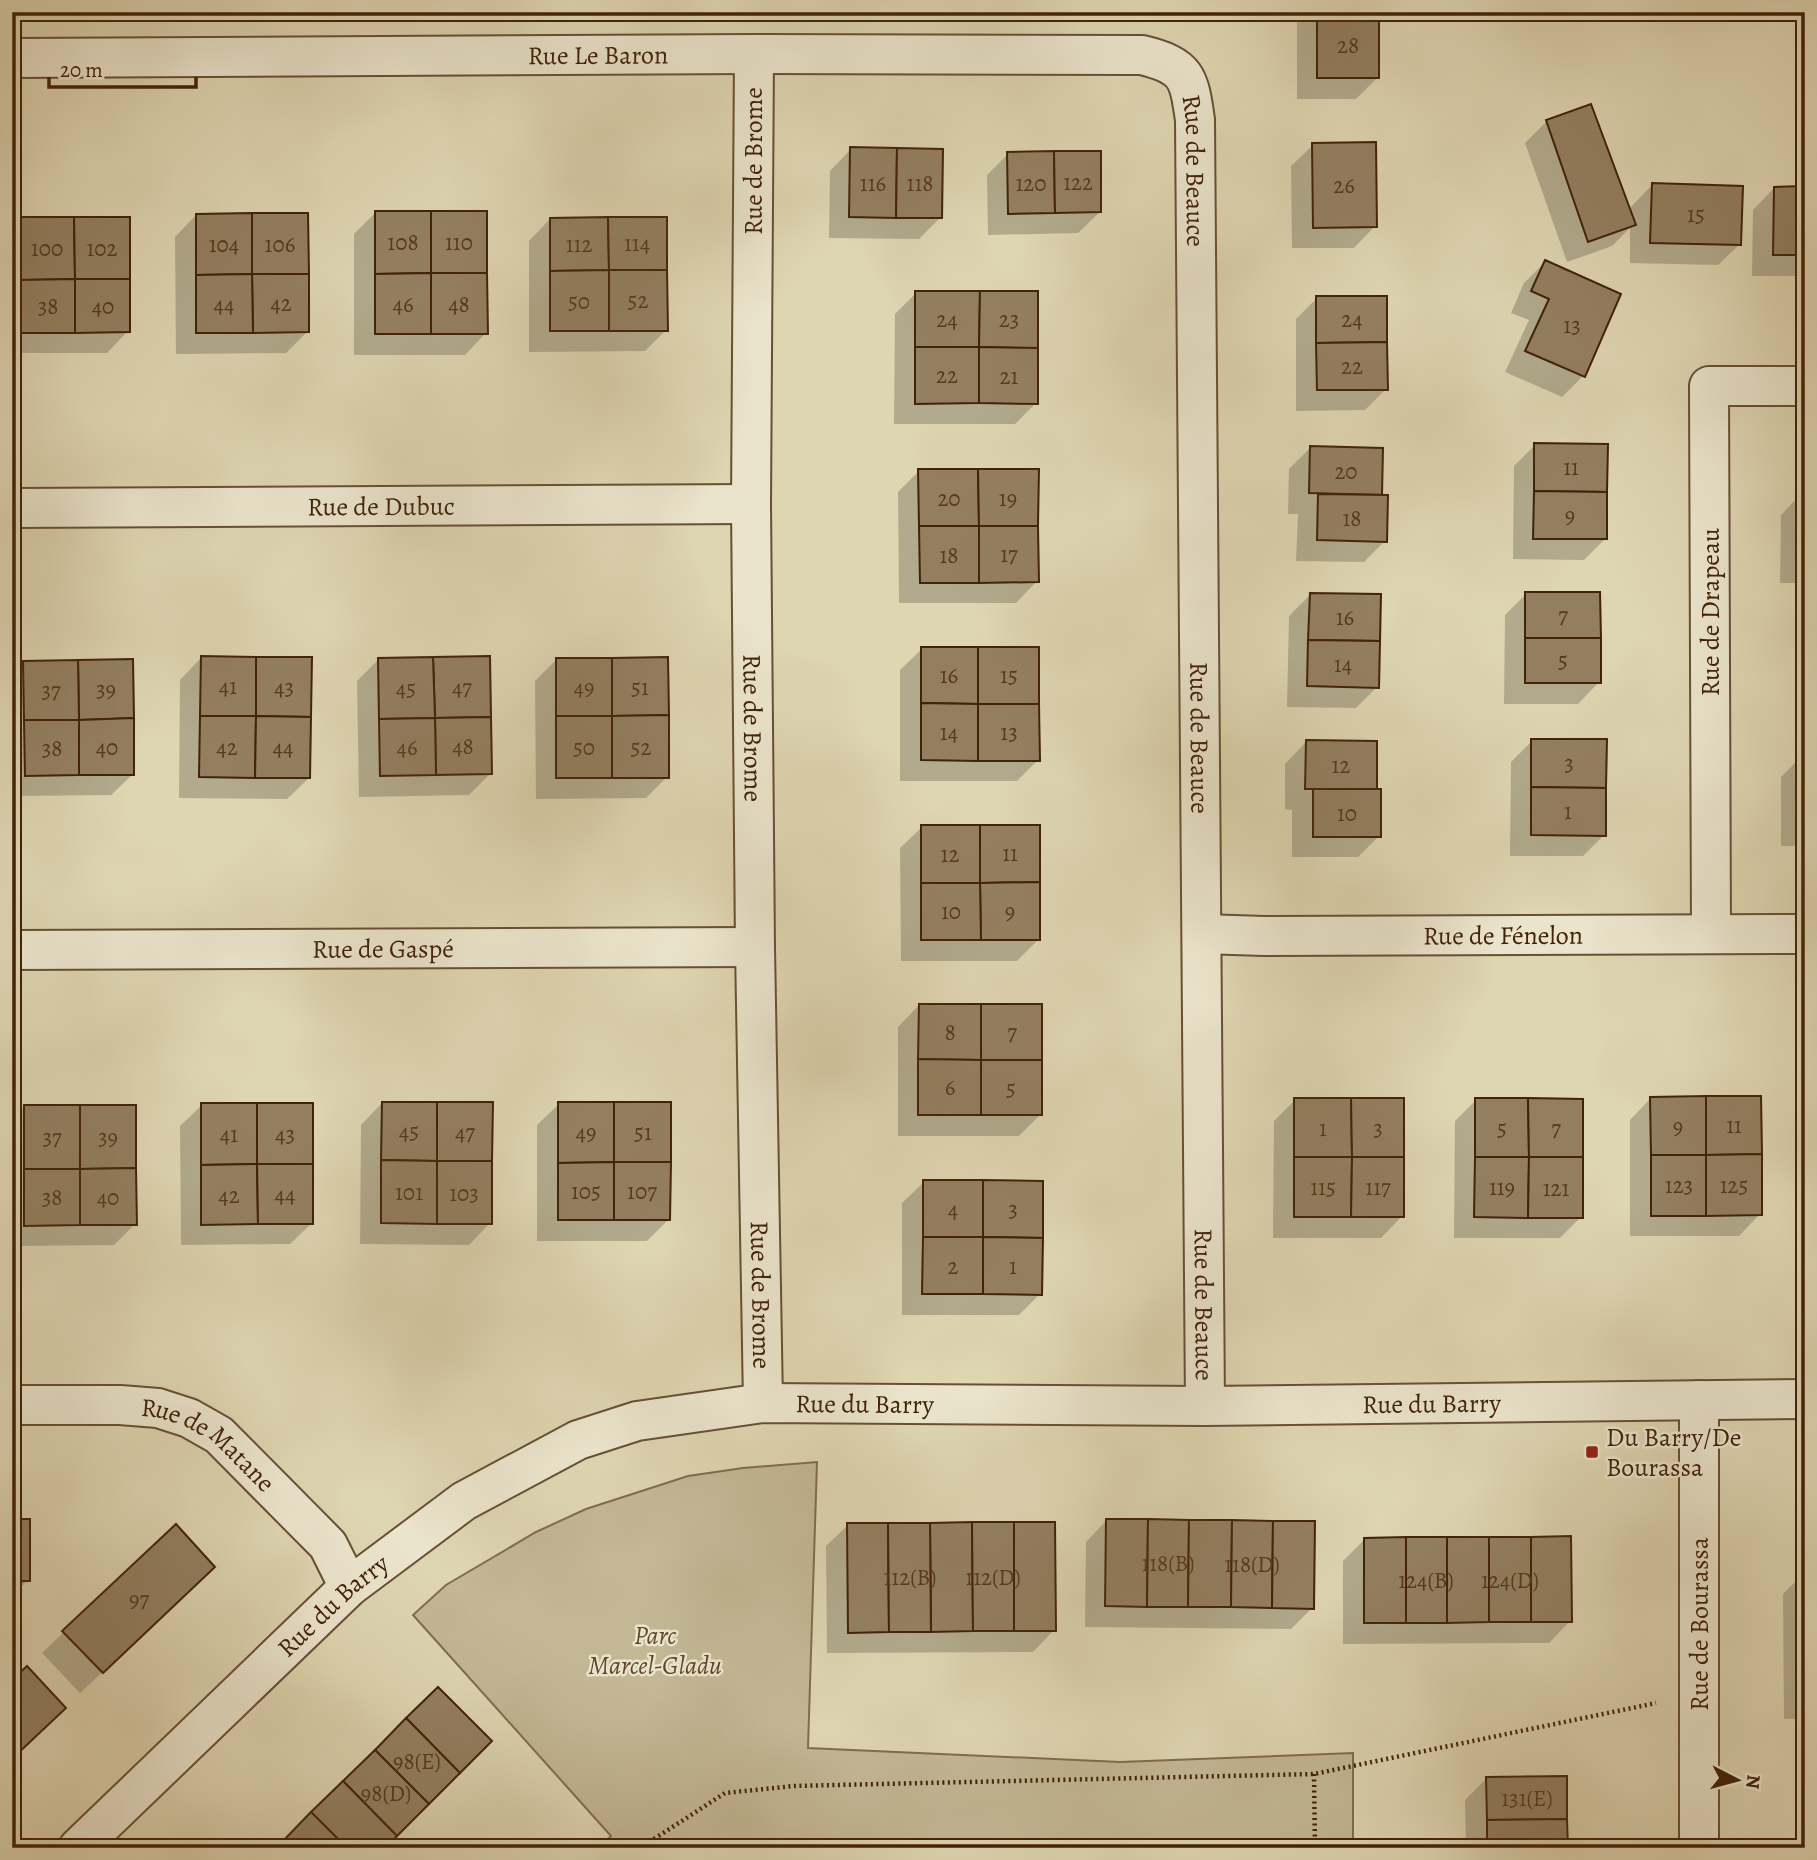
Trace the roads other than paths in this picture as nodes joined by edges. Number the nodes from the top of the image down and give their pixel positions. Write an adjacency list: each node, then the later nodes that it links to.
1 (754, 54): 2 (street, Rue Le Baron); 3 (street, Rue Le Baron); 5 (street, Rue de Brome)
2 (12, 58)
3 (1181, 71): 7 (street, Rue de Beauce)
4 (1805, 386): 8 (street, Rue de Drapeau)
5 (751, 503): 6 (street, Rue de Dubuc); 10 (street, Rue de Brome)
6 (12, 508)
7 (1202, 934): 8 (street, Rue de Fénelon); 16 (street, Rue de Beauce)
8 (1712, 934): 9 (street, Rue de Fénelon)
9 (1805, 934)
10 (755, 947): 11 (street, Rue de Gaspé); 14 (street, Rue de Brome)
11 (12, 950)
12 (1805, 1399): 13 (street, Rue du Barry)
13 (1699, 1400): 16 (street, Rue du Barry); 19 (street, Rue de Bourassa)
14 (763, 1403): 16 (street, Rue du Barry); 17 (street, Rue du Barry)
15 (12, 1405): 17 (street, Rue de Matane)
16 (1205, 1406)
17 (349, 1587): 18 (street, Rue du Barry)
18 (78, 1848)
19 (1699, 1848)

